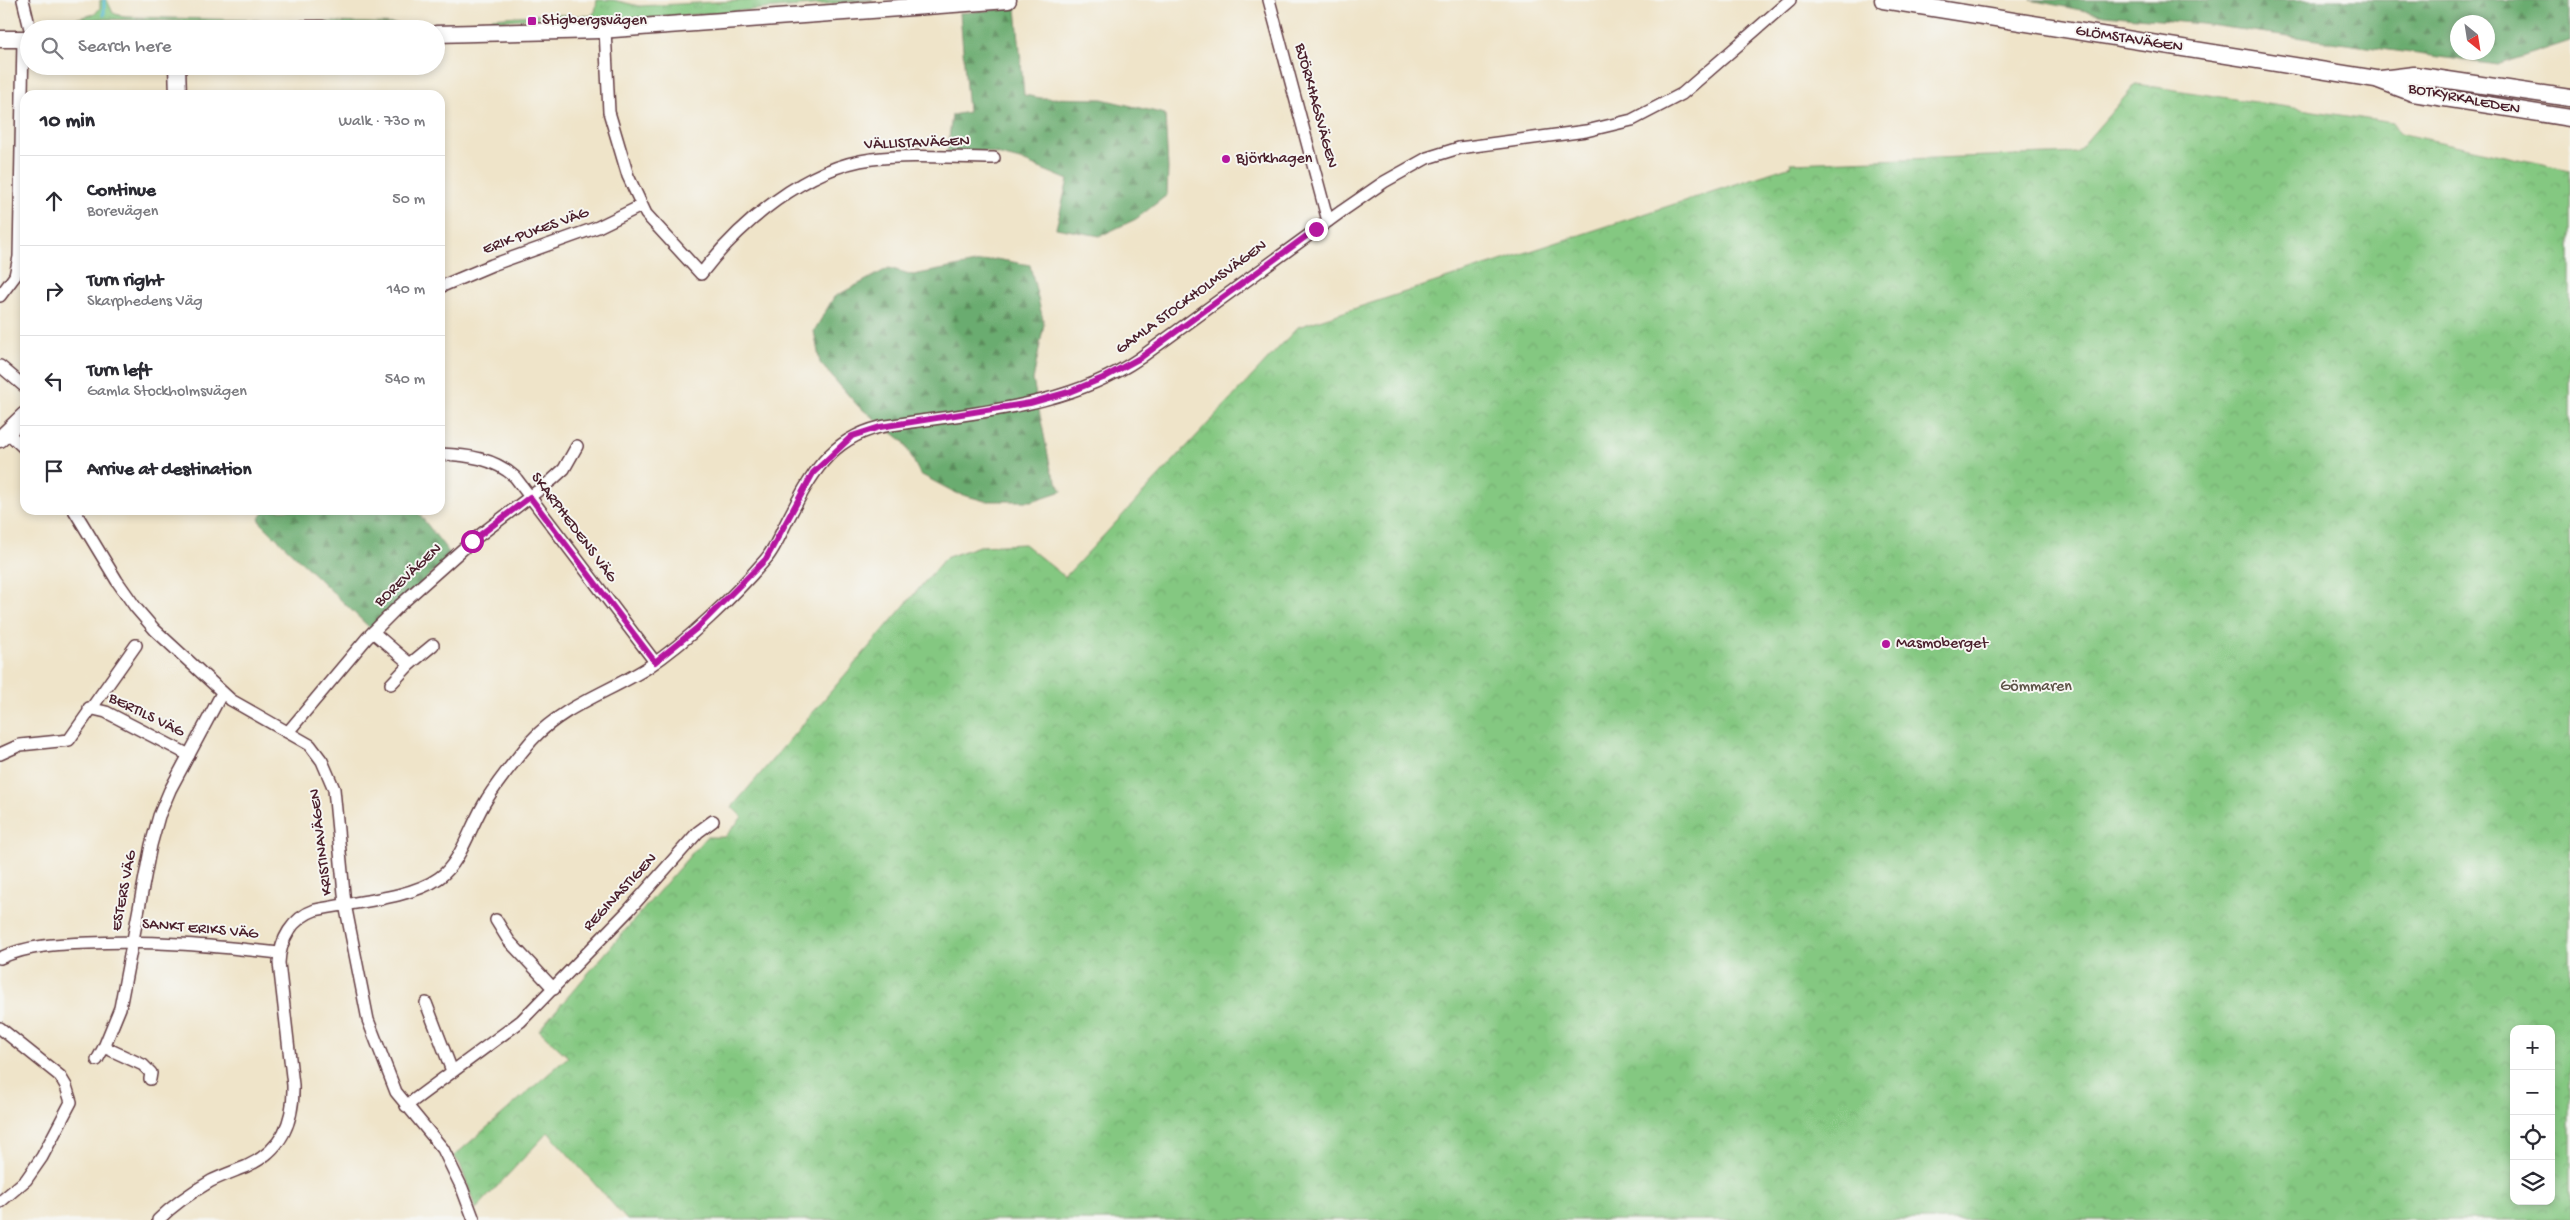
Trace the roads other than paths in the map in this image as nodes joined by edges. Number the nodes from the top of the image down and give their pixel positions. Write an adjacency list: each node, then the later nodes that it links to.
1 (23, 0): 7 (street)
2 (1008, 0): 6 (main road)
3 (1269, 0): 22 (street, BJÖRKHAGSVÄGEN)
4 (1790, 0): 22 (street, GAMLA STOCKHOLMSVÄGEN)
5 (1883, 0): 14 (main road, GLÖMSTAVÄGEN)
6 (949, 2): 8 (main road)
7 (25, 20)
8 (605, 29): 9 (main road); 21 (street)
9 (445, 34)
10 (20, 37): 11 (main road)
11 (0, 39)
12 (26, 75): 15 (street)
13 (177, 75): 16 (main road)
14 (2376, 79): 17 (main road, BOTKYRKALEDEN); 18 (main road, BOTKYRKALEDEN)
15 (25, 90)
16 (178, 90)
17 (2570, 97): 18 (main road)
18 (2470, 103): 19 (main road, BOTKYRKALEDEN)
19 (2570, 118)
20 (994, 158): 21 (street, VÄLLISTAVÄGEN)
21 (641, 206): 24 (street, ERIK PUKES VÄG)
22 (1328, 221): 38 (street, GAMLA STOCKHOLMSVÄGEN)
23 (20, 229): 25 (street)
24 (445, 284)
25 (0, 296)
26 (0, 366): 27 (street)
27 (20, 383)
28 (20, 419): 29 (main road)
29 (4, 436): 30 (street)
30 (20, 446)
31 (577, 446): 33 (street, BOREVÄGEN)
32 (445, 454): 33 (street, SKARPHEDENS VÄG)
33 (530, 497): 35 (street, BOREVÄGEN); 38 (street, SKARPHEDENS VÄG)
34 (77, 515): 41 (street, KRISTINAVÄGEN)
35 (373, 632): 39 (street, BOREVÄGEN); 43 (street, BOREVÄGEN)
36 (136, 645): 42 (street)
37 (433, 645): 39 (street)
38 (655, 662): 47 (street, GAMLA STOCKHOLMSVÄGEN)
39 (410, 664): 40 (street)
40 (391, 684)
41 (222, 693): 43 (street, KRISTINAVÄGEN); 45 (street, ESTERS VÄG)
42 (90, 708): 44 (street); 45 (street, BERTILS VÄG)
43 (288, 732): 47 (street, KRISTINAVÄGEN)
44 (0, 754)
45 (188, 755): 49 (street, ESTERS VÄG)
46 (713, 821): 52 (street, REGINASTIGEN)
47 (345, 904): 50 (street, GAMLA STOCKHOLMSVÄGEN); 59 (street, KRISTINAVÄGEN)
48 (496, 920): 52 (street)
49 (132, 941): 50 (street, SANKT ERIKS VÄG); 51 (street, SANKT ERIKS VÄG); 55 (street, ESTERS VÄG)
50 (279, 954): 61 (street, GAMLA STOCKHOLMSVÄGEN)
51 (0, 958)
52 (554, 988): 57 (street, REGINASTIGEN)
53 (426, 1003): 57 (street)
54 (0, 1028): 60 (street)
55 (104, 1047): 56 (street, ESTERS VÄG); 58 (street)
56 (97, 1060)
57 (452, 1071): 59 (street, REGINASTIGEN)
58 (150, 1078)
59 (406, 1106): 62 (street, KRISTINAVÄGEN)
60 (0, 1202)
61 (158, 1220)
62 (474, 1220)

